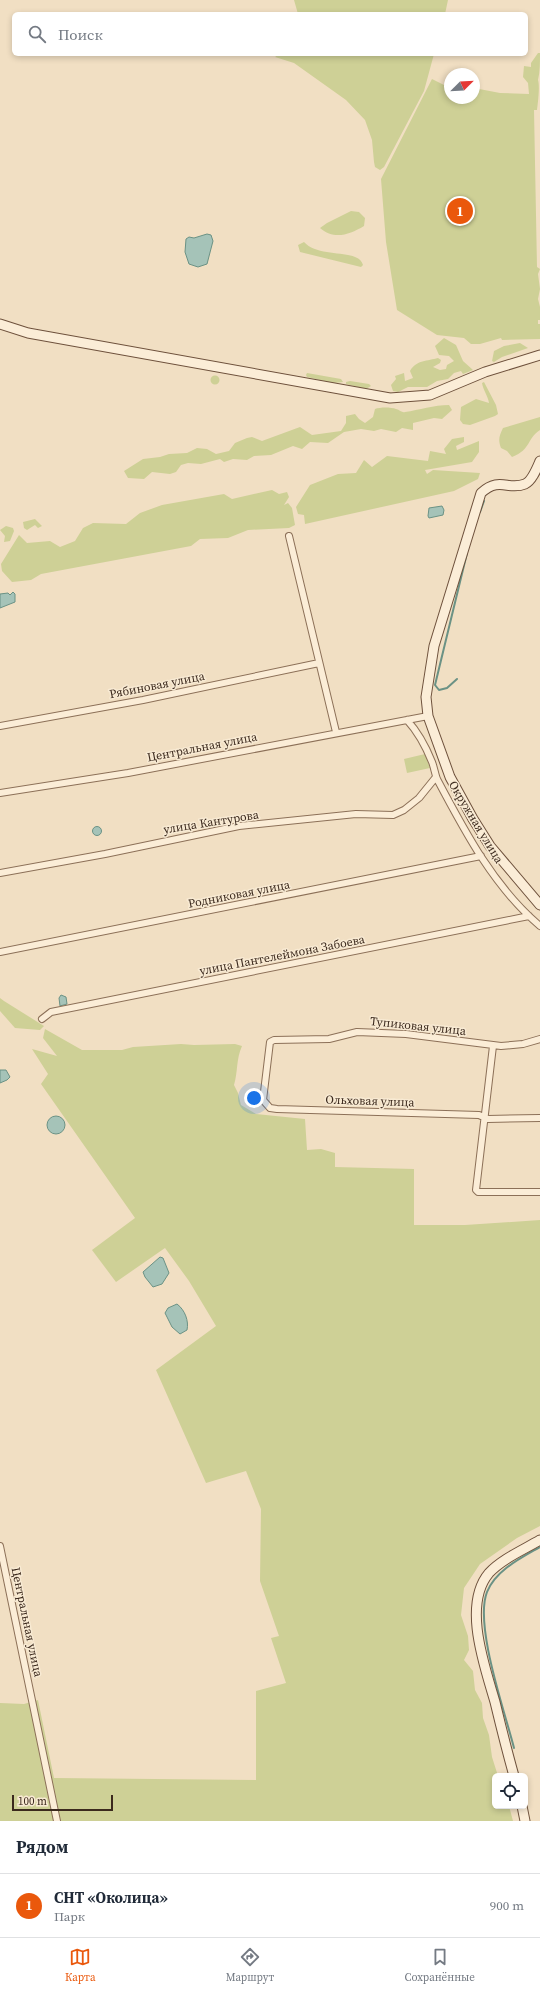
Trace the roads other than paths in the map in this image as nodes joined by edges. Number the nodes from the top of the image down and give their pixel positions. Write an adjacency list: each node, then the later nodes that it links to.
1 (0, 324): 2 (street)
2 (540, 355)
3 (540, 461): 6 (street)
4 (289, 536): 5 (street)
5 (319, 663): 8 (street, Рябиновая улица); 9 (street)
6 (428, 716): 7 (street, Центральная улица); 14 (street)
7 (407, 720): 9 (street, Центральная улица); 10 (street, Окружная улица)
8 (0, 726)
9 (336, 732): 11 (street, Центральная улица)
10 (436, 777): 12 (street, Окружная улица); 13 (street, улица Кантурова)
11 (0, 793)
12 (481, 856): 15 (street, Окружная улица); 17 (street, Родниковая улица)
13 (0, 873)
14 (540, 906)
15 (529, 916): 16 (street, Окружная улица); 18 (street, улица Пантелеймона Забоева)
16 (540, 926)
17 (0, 952)
18 (42, 1019)
19 (539, 1040): 21 (street, Тупиковая улица)
20 (270, 1042): 21 (street, Тупиковая улица); 22 (street, Ольховая улица)
21 (493, 1046): 22 (street)
22 (483, 1117): 23 (street, Ольховая улица); 24 (street)
23 (540, 1118)
24 (540, 1192)
25 (540, 1540): 27 (street)
26 (0, 1546): 29 (street, Центральная улица)
27 (513, 1773)
28 (523, 1809): 30 (street)
29 (57, 1821)
30 (525, 1821)

